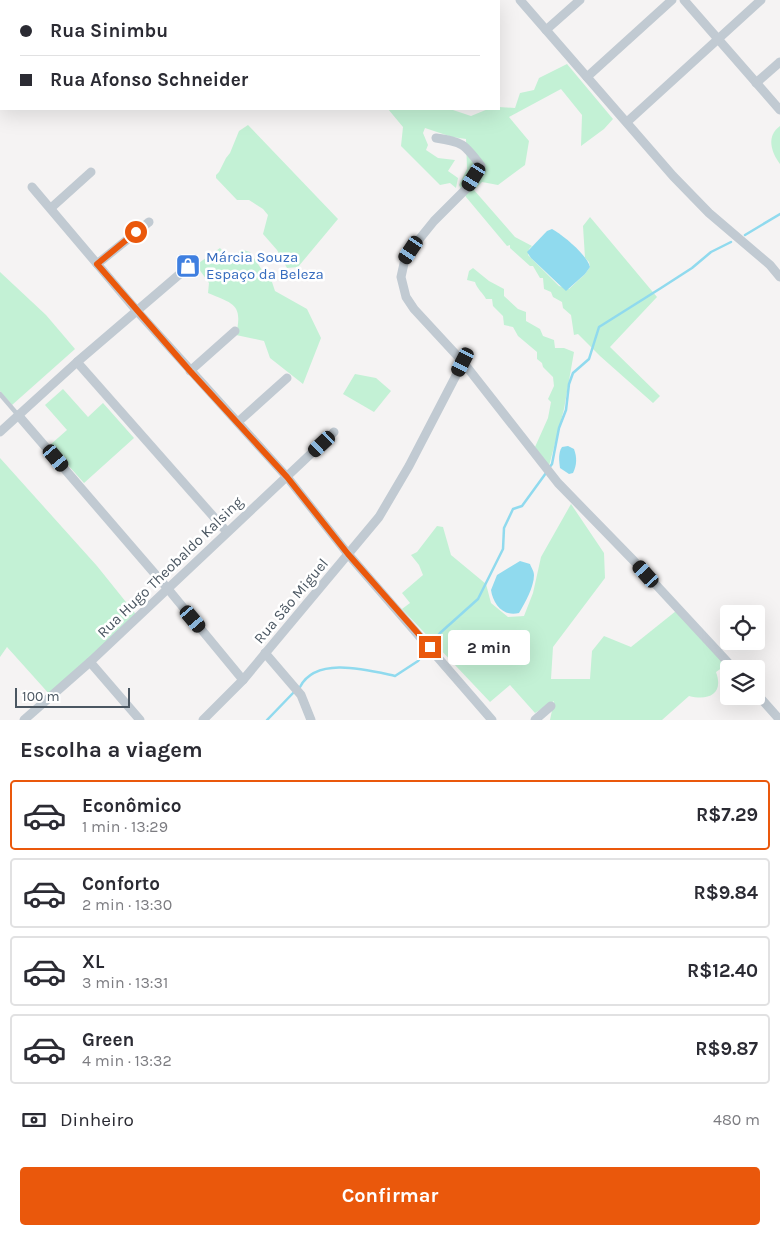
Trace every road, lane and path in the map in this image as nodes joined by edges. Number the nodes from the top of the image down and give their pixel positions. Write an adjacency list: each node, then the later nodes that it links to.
1 (520, 0): 6 (street)
2 (580, 0): 6 (street)
3 (672, 0): 9 (street)
4 (684, 0): 7 (street)
5 (762, 0): 7 (street)
6 (546, 30): 9 (street)
7 (718, 39): 10 (street); 12 (street)
8 (780, 62): 10 (street)
9 (587, 77): 12 (street)
10 (756, 83): 11 (street)
11 (780, 110)
12 (626, 122): 20 (street)
13 (436, 138): 24 (street)
14 (92, 172): 16 (street)
15 (32, 187): 16 (street)
16 (51, 208): 18 (street)
17 (149, 222): 18 (street)
18 (97, 264): 21 (street)
19 (188, 268): 21 (street)
20 (780, 277)
21 (137, 310): 23 (street); 25 (street)
22 (235, 331): 25 (street)
23 (77, 362): 28 (street); 33 (street)
24 (463, 362): 34 (street, Rua São Miguel); 37 (street)
25 (190, 371): 29 (street)
26 (287, 378): 29 (street)
27 (0, 394): 28 (lane)
28 (18, 415): 30 (street); 35 (street)
29 (238, 422): 32 (street)
30 (0, 432)
31 (334, 432): 32 (street, Rua Hugo Theobaldo Kalsing)
32 (287, 477): 33 (street, Rua Hugo Theobaldo Kalsing); 34 (street)
33 (227, 532): 35 (street, Rua Hugo Theobaldo Kalsing)
34 (348, 554): 36 (street, Rua São Miguel); 46 (street)
35 (168, 589): 38 (street, Rua Hugo Theobaldo Kalsing); 39 (street)
36 (265, 653): 39 (street, Rua São Miguel); 45 (street)
37 (726, 660)
38 (90, 662): 42 (street, Rua Hugo Theobaldo Kalsing); 43 (street)
39 (243, 680): 44 (street, Rua São Miguel)
40 (765, 703): 48 (street)
41 (551, 706): 47 (street)
42 (24, 720)
43 (140, 720)
44 (203, 720)
45 (311, 720)
46 (492, 720)
47 (535, 720)
48 (780, 720)

